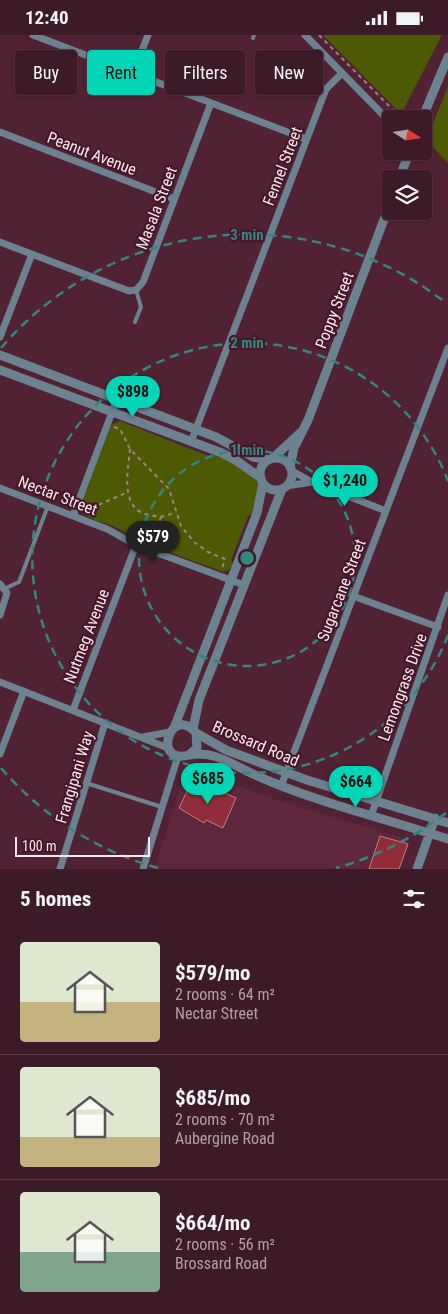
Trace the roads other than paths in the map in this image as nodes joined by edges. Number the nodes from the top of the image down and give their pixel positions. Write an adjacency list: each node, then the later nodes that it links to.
1 (148, 35): 4 (street)
2 (305, 35): 7 (street)
3 (37, 36): 5 (street)
4 (142, 50)
5 (87, 55)
6 (448, 57): 10 (street)
7 (341, 74): 11 (street); 13 (street, Fennel Street)
8 (155, 81): 9 (street)
9 (211, 103): 13 (street); 14 (street, Masala Street)
10 (426, 110)
11 (382, 114)
12 (0, 132): 14 (street, Peanut Avenue)
13 (306, 139): 27 (street, Fennel Street)
14 (174, 199): 18 (street, Masala Street)
15 (384, 220): 26 (street, Poppy Street)
16 (0, 242): 17 (street)
17 (32, 254): 18 (street); 20 (street)
18 (136, 290): 19 (lane)
19 (135, 321)
20 (0, 337)
21 (448, 349): 36 (street, Sugarcane Street)
22 (0, 355): 24 (street)
23 (0, 370): 25 (street)
24 (117, 399): 25 (street); 27 (street)
25 (112, 413): 28 (street); 37 (street)
26 (304, 429): 29 (street, Poppy Street); 30 (street, Poppy Street)
27 (196, 430): 28 (street, Fennel Street); 29 (street)
28 (191, 442): 31 (street)
29 (271, 459): 30 (street); 31 (street)
30 (291, 469): 32 (street); 33 (street)
31 (262, 481): 33 (street); 39 (street)
32 (312, 482): 33 (street); 36 (street)
33 (284, 487): 40 (street, Brossard Road)
34 (0, 488): 35 (street, Nectar Street)
35 (48, 506): 37 (street, Nectar Street); 41 (lane)
36 (386, 511): 43 (street, Sugarcane Street)
37 (73, 516): 38 (street, Nectar Street)
38 (136, 545): 39 (street, Nectar Street); 48 (street, Nutmeg Avenue)
39 (231, 581): 40 (street, Nectar Street); 50 (street)
40 (244, 585): 51 (street, Brossard Road)
41 (3, 586): 44 (street)
42 (448, 595): 45 (street, Lemongrass Drive)
43 (353, 596): 45 (street); 57 (street, Sugarcane Street)
44 (0, 615)
45 (438, 627): 60 (street, Lemongrass Drive)
46 (0, 682): 47 (street)
47 (24, 691): 48 (street); 54 (street)
48 (73, 710): 49 (street)
49 (105, 723): 52 (street); 58 (street, Frangipani Way)
50 (172, 730): 51 (street); 52 (street); 53 (street)
51 (195, 731): 55 (street); 57 (street, Brossard Road)
52 (143, 737): 53 (street)
53 (168, 748): 56 (street)
54 (0, 754)
55 (189, 755): 56 (street); 59 (street, Brossard Road)
56 (178, 756): 61 (street)
57 (286, 773): 59 (street, Sugarcane Street); 60 (street, Brossard Road)
58 (86, 783): 61 (lane); 67 (street, Frangipani Way)
59 (281, 786): 62 (street, Brossard Road)
60 (376, 801): 62 (street, Lemongrass Drive); 63 (street, Brossard Road)
61 (162, 807): 68 (street)
62 (371, 816): 65 (street, Brossard Road)
63 (434, 818): 64 (street, Brossard Road); 65 (street)
64 (448, 823)
65 (430, 833): 66 (street, Brossard Road); 69 (street)
66 (448, 839)
67 (60, 869)
68 (143, 869)
69 (417, 869)

